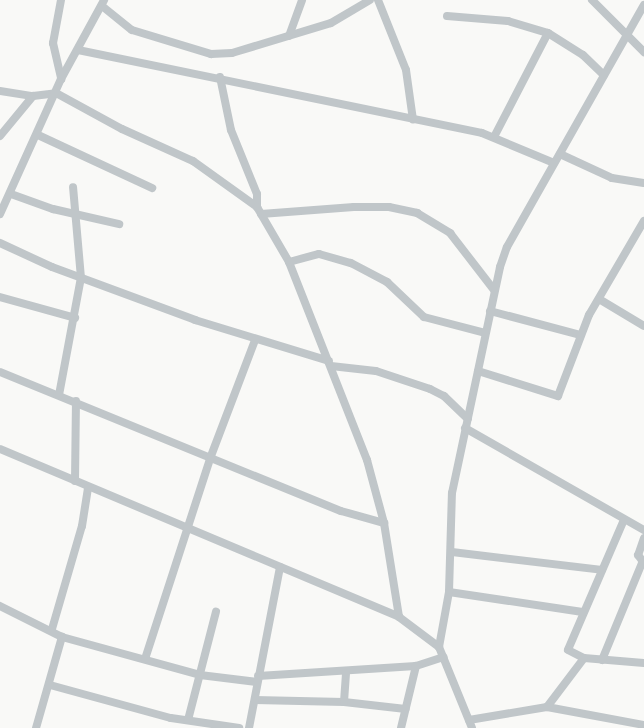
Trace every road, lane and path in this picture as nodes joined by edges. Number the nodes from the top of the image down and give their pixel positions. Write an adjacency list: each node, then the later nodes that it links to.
1 (61, 0): 16 (street)
2 (302, 0): 11 (street)
3 (370, 0): 11 (street)
4 (378, 0): 20 (street)
5 (592, 0): 10 (street)
6 (103, 3): 11 (street); 12 (street)
7 (644, 5): 10 (street)
8 (447, 16): 9 (street)
9 (548, 33): 14 (street); 23 (street)
10 (628, 35): 13 (street); 14 (street)
11 (288, 36)
12 (78, 50): 15 (street); 16 (street)
13 (644, 52)
14 (604, 75): 24 (street)
15 (220, 77): 20 (street); 30 (street)
16 (62, 79): 18 (street)
17 (0, 91): 19 (street)
18 (56, 93): 19 (street); 21 (street); 30 (street)
19 (33, 96): 22 (street)
20 (413, 120): 23 (street)
21 (38, 135): 28 (street); 29 (street)
22 (0, 136)
23 (494, 136): 25 (street)
24 (560, 154): 25 (street); 26 (street)
25 (554, 163): 38 (street)
26 (644, 183)
27 (73, 187): 32 (street)
28 (152, 188)
29 (11, 194): 31 (street); 32 (street)
30 (259, 211): 36 (street); 38 (street)
31 (0, 214)
32 (75, 214): 34 (street); 37 (street)
33 (644, 221): 40 (street)
34 (119, 224)
35 (0, 243): 37 (street)
36 (289, 262): 44 (street); 47 (street)
37 (81, 278): 42 (street); 46 (street)
38 (494, 290): 41 (street)
39 (0, 297): 42 (street)
40 (599, 299): 43 (street); 45 (street)
41 (490, 311): 44 (street); 45 (street)
42 (75, 318): 50 (street)
43 (644, 326)
44 (486, 333): 48 (street)
45 (581, 335): 48 (street)
46 (255, 340): 47 (street); 55 (street)
47 (330, 364): 52 (street); 59 (street)
48 (478, 371): 52 (street)
49 (0, 372): 50 (street)
50 (59, 395): 51 (street)
51 (76, 401): 55 (street); 56 (street)
52 (468, 420): 53 (street)
53 (466, 428): 58 (street); 63 (street)
54 (0, 449): 56 (street)
55 (211, 456): 59 (street); 60 (street)
56 (75, 481): 57 (street)
57 (88, 488): 60 (street); 72 (street)
58 (623, 522): 61 (street); 66 (street)
59 (384, 523): 71 (street)
60 (187, 528): 65 (street); 77 (street)
61 (644, 530)
62 (644, 538): 64 (street)
63 (452, 552): 66 (street); 67 (street)
64 (643, 563): 78 (street)
65 (280, 567): 71 (street); 83 (street)
66 (602, 570): 70 (street)
67 (449, 592): 70 (street); 74 (street)
68 (0, 606): 72 (street)
69 (216, 612): 82 (street)
70 (583, 612): 76 (street)
71 (399, 618): 74 (street)
72 (52, 629): 73 (street)
73 (62, 637): 77 (street); 84 (street)
74 (439, 647): 75 (street)
75 (444, 657): 80 (street); 91 (street)
76 (584, 658): 78 (street); 87 (street)
77 (145, 659): 82 (street)
78 (602, 660): 79 (street)
79 (644, 663)
80 (416, 666): 81 (street); 88 (street)
81 (346, 673): 83 (street); 86 (street)
82 (200, 676): 83 (street); 90 (street)
83 (257, 679): 85 (street)
84 (50, 685): 89 (street); 93 (street)
85 (255, 700): 86 (street); 96 (street)
86 (344, 702): 88 (street)
87 (547, 707): 91 (street); 92 (street)
88 (406, 709): 97 (street)
89 (179, 719): 90 (street); 94 (street)
90 (188, 720): 95 (street)
91 (469, 720): 98 (street)
92 (644, 725)
93 (36, 728)
94 (177, 728)
95 (239, 728)
96 (249, 728)
97 (401, 728)
98 (472, 728)

